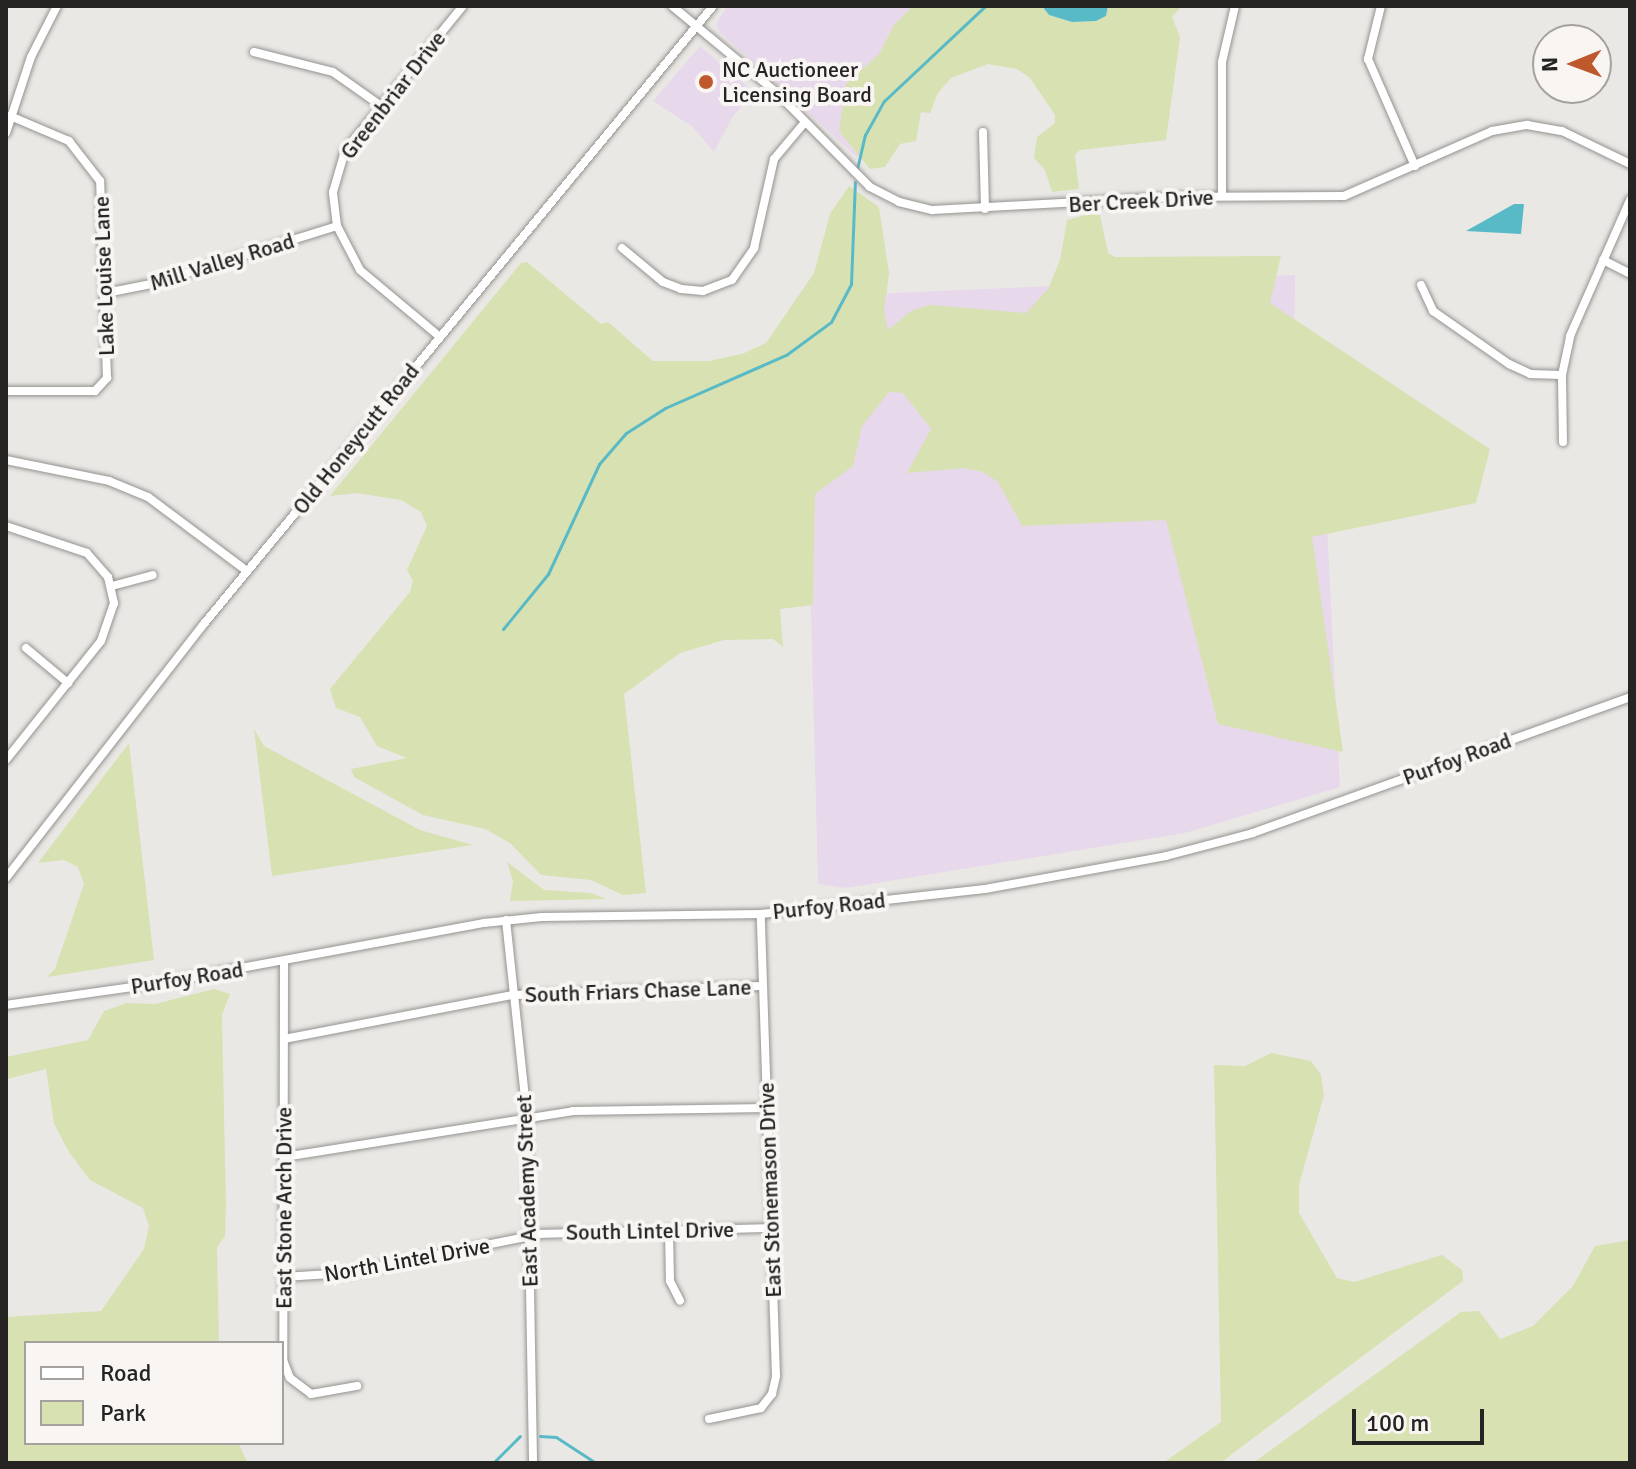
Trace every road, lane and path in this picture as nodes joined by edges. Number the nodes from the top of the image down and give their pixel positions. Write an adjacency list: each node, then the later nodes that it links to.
1 (57, 6): 10 (street)
2 (463, 6): 9 (street, Greenbriar Drive)
3 (672, 6): 7 (street, Ber Creek Drive)
4 (713, 6): 7 (street, Old Honeycutt Road)
5 (1235, 6): 16 (street)
6 (1381, 6): 15 (street)
7 (697, 26): 11 (street, Ber Creek Drive); 25 (street, Old Honeycutt Road)
8 (254, 52): 9 (street)
9 (381, 106): 19 (street, Greenbriar Drive)
10 (10, 116): 13 (street); 24 (street, Lake Louise Lane)
11 (805, 122): 18 (street, Ber Creek Drive); 20 (street)
12 (983, 132): 18 (street)
13 (6, 133)
14 (1630, 164): 15 (street, Ber Creek Drive)
15 (1415, 166): 16 (street, Ber Creek Drive)
16 (1222, 196): 18 (street, Ber Creek Drive)
17 (1630, 200): 21 (street)
18 (985, 209)
19 (337, 226): 24 (street, Mill Valley Road); 25 (street, Greenbriar Drive)
20 (622, 248)
21 (1603, 260): 22 (street); 26 (street)
22 (1630, 274)
23 (1421, 285): 26 (street)
24 (106, 293): 27 (street, Lake Louise Lane)
25 (440, 337): 31 (street, Old Honeycutt Road)
26 (1562, 375): 28 (street)
27 (6, 391)
28 (1563, 442)
29 (6, 460): 31 (street)
30 (6, 526): 33 (street)
31 (247, 571): 38 (street, Old Honeycutt Road)
32 (153, 575): 33 (street)
33 (112, 586): 35 (street)
34 (26, 648): 35 (street)
35 (68, 683): 37 (street)
36 (1630, 697): 39 (street, Purfoy Road)
37 (6, 760)
38 (6, 878)
39 (761, 914): 40 (street, Purfoy Road); 42 (street, East Stonemason Drive)
40 (506, 920): 41 (street, Purfoy Road); 43 (street, East Academy Street)
41 (284, 962): 44 (street, Purfoy Road); 45 (street, East Stone Arch Drive)
42 (763, 986): 43 (street, South Friars Chase Lane); 46 (street, East Stonemason Drive)
43 (513, 995): 45 (street, South Friars Chase Lane); 47 (street, East Academy Street)
44 (6, 1005)
45 (284, 1039): 48 (street, East Stone Arch Drive)
46 (767, 1108): 47 (street); 49 (street, East Stonemason Drive)
47 (527, 1116): 48 (street); 51 (street, East Academy Street)
48 (284, 1157): 52 (street, East Stone Arch Drive)
49 (771, 1228): 50 (street, South Lintel Drive); 57 (street, East Stonemason Drive)
50 (669, 1230): 51 (street, South Lintel Drive); 53 (street)
51 (529, 1236): 52 (street, North Lintel Drive); 58 (street, East Academy Street)
52 (283, 1277): 54 (street, East Stone Arch Drive)
53 (680, 1301)
54 (283, 1341)
55 (284, 1363): 56 (street, East Stone Arch Drive)
56 (357, 1386)
57 (709, 1419)
58 (533, 1463)

